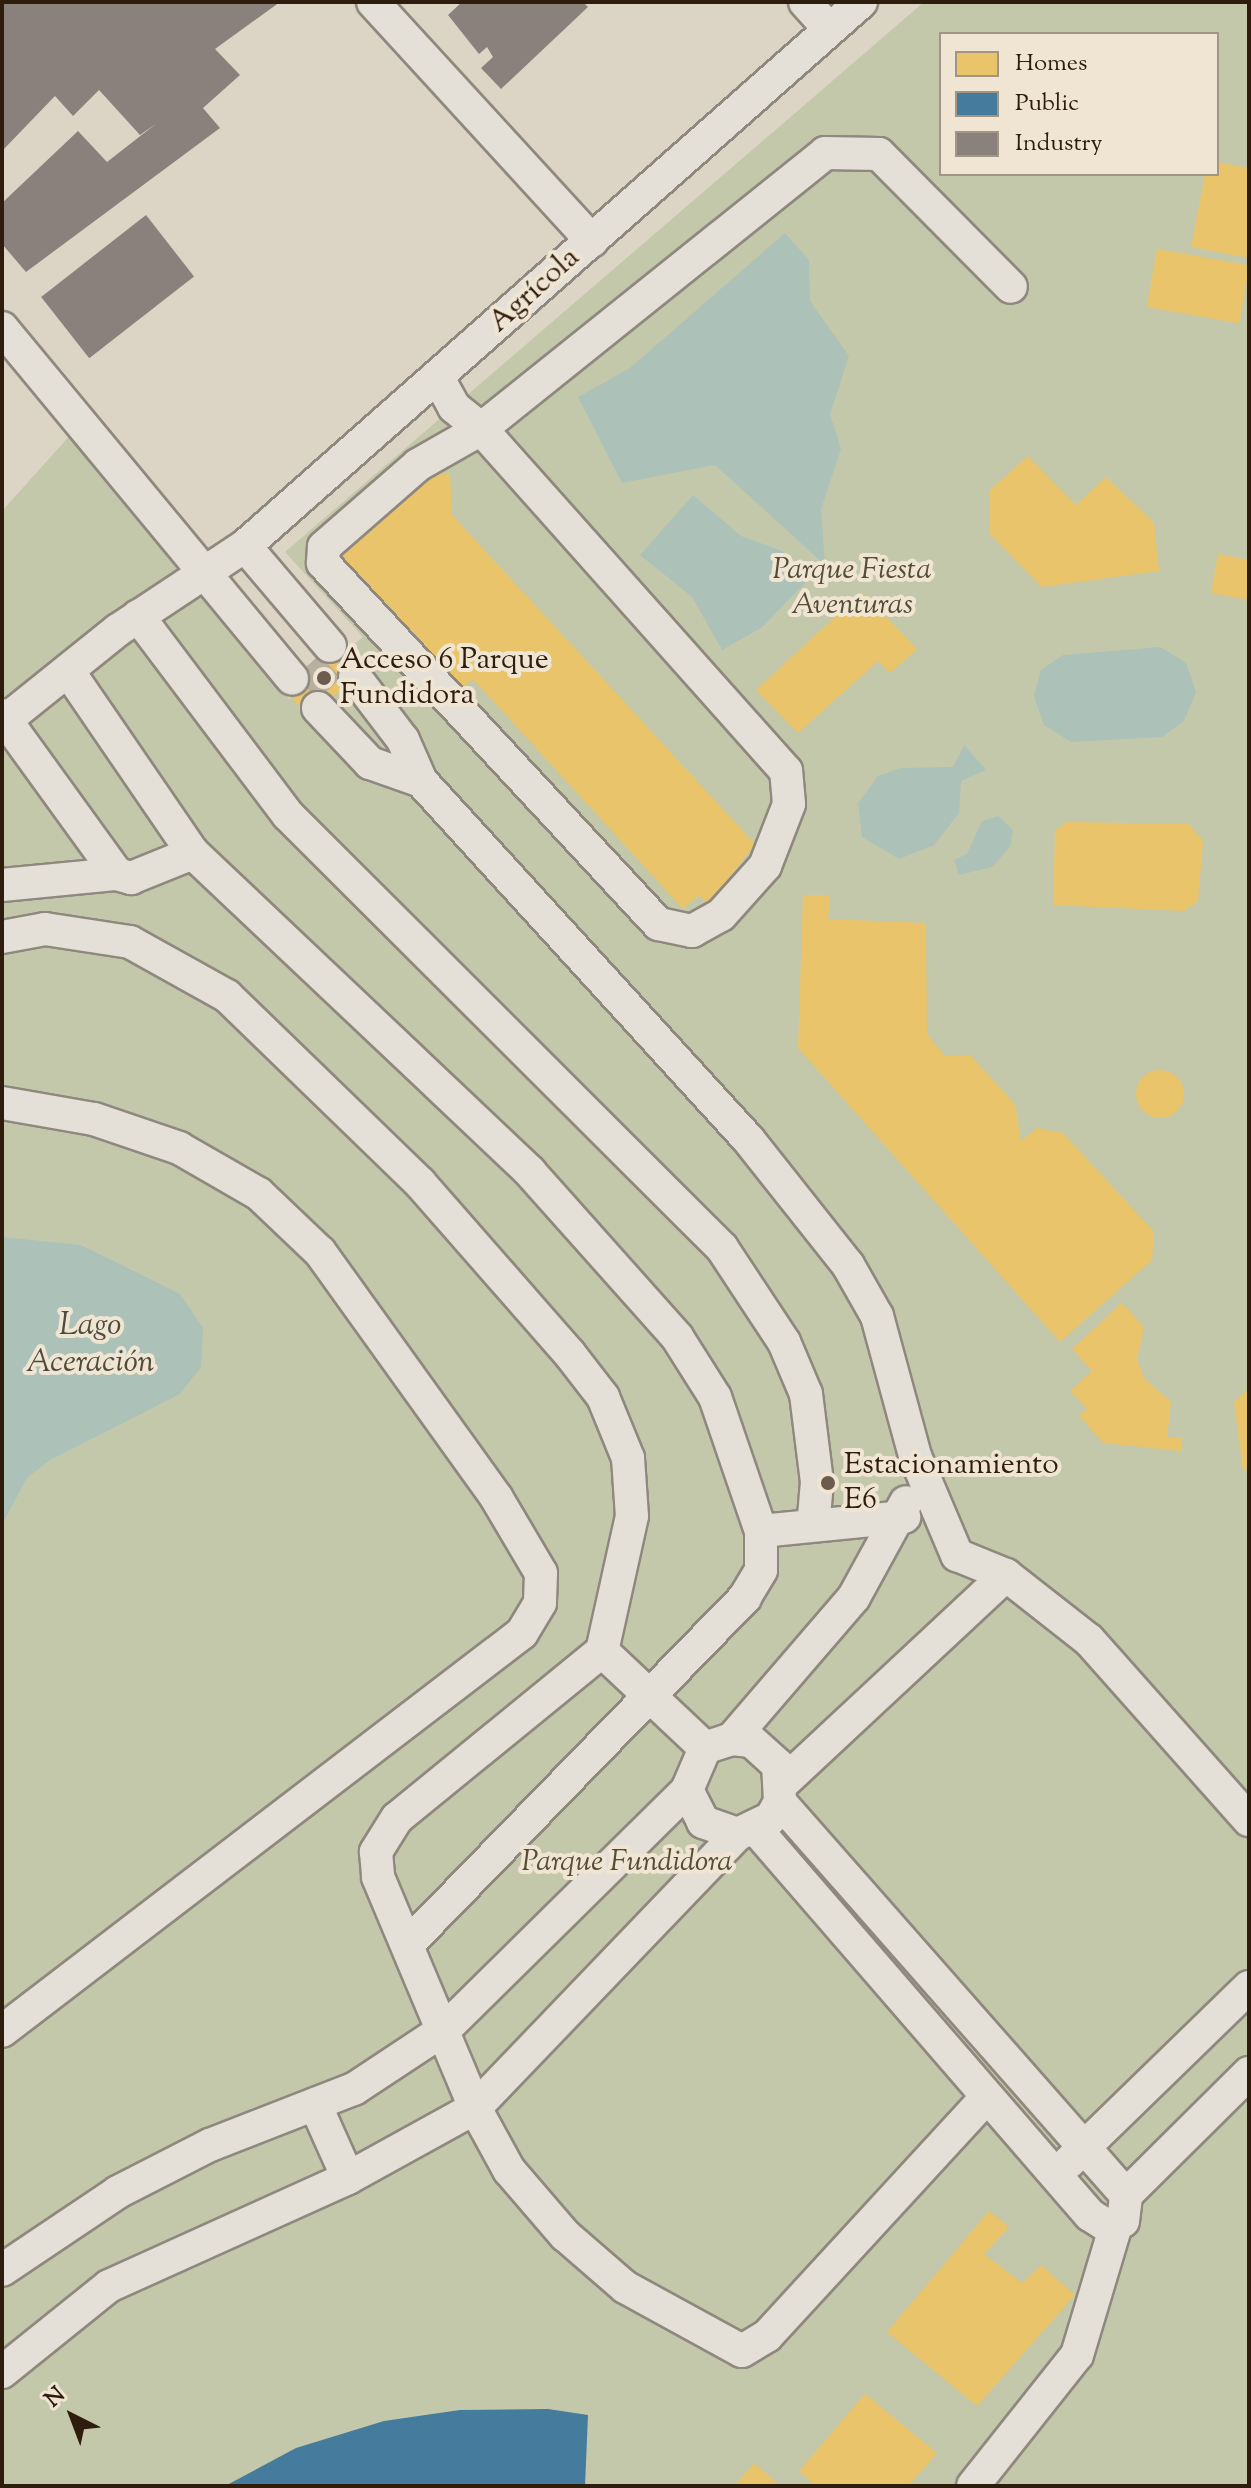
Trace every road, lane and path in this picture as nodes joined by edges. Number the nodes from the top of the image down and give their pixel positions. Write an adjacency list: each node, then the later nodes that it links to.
1 (373, 2): 5 (street)
2 (805, 2): 4 (street)
3 (861, 2): 4 (street, Agrícola)
4 (829, 29): 5 (street, Agrícola)
5 (592, 241): 8 (street, Agrícola)
6 (1011, 287): 9 (street)
7 (2, 328): 11 (street)
8 (438, 378): 9 (street); 10 (street, Agrícola)
9 (481, 429): 9 (street)
10 (245, 546): 11 (street, Agrícola); 11 (street)
11 (211, 571): 12 (street, Agrícola)
12 (138, 616): 13 (street, Agrícola); 23 (street)
13 (69, 672): 15 (street, Agrícola); 16 (street)
14 (336, 693): 21 (street)
15 (4, 718): 17 (street)
16 (193, 853): 17 (street); 24 (street)
17 (117, 874): 18 (street)
18 (2, 885)
19 (2, 937): 26 (street)
20 (2, 1103): 36 (street)
21 (915, 1456): 22 (street); 25 (street)
22 (904, 1517): 23 (street); 28 (street)
23 (814, 1520): 24 (street)
24 (761, 1531): 27 (street)
25 (1006, 1575): 30 (street); 31 (street)
26 (602, 1651): 27 (street); 33 (street)
27 (649, 1697): 28 (street); 33 (street)
28 (718, 1743): 29 (street); 30 (street)
29 (687, 1790): 32 (street); 35 (street)
30 (782, 1792): 32 (street); 41 (street)
31 (1249, 1820)
32 (747, 1832): 38 (street); 40 (street)
33 (410, 1942): 35 (street)
34 (1249, 1987): 41 (street)
35 (446, 2028): 39 (street); 40 (street)
36 (2, 2031)
37 (1249, 2073): 44 (street)
38 (986, 2098): 40 (street); 42 (street)
39 (315, 2104): 43 (street); 46 (street)
40 (475, 2108): 43 (street)
41 (1084, 2148): 42 (street); 44 (street)
42 (1055, 2175): 45 (street)
43 (348, 2178): 47 (street)
44 (1126, 2195): 45 (street)
45 (1116, 2225): 48 (street)
46 (2, 2270)
47 (2, 2372)
48 (973, 2486)

